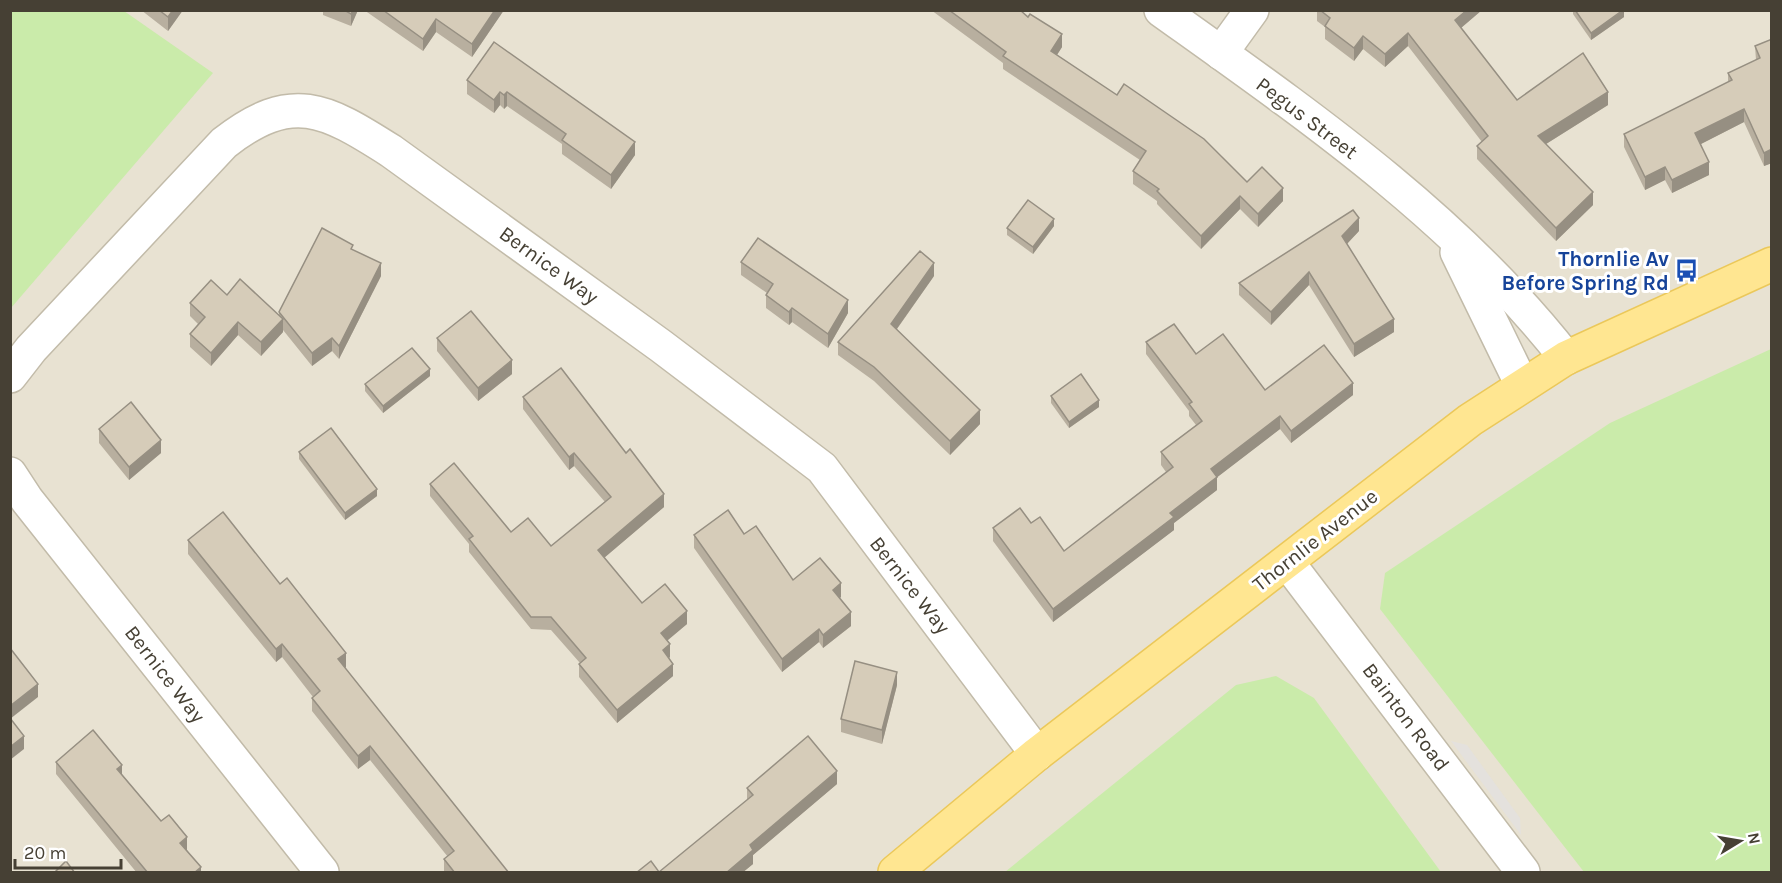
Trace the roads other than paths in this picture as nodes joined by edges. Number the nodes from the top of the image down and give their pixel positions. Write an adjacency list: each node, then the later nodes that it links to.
1 (1161, 10): 3 (street, Pegus Street)
2 (1252, 10): 3 (street)
3 (1221, 53): 4 (street, Pegus Street)
4 (1447, 232): 6 (street, Pegus Street); 8 (street, Pegus Street)
5 (1772, 264): 6 (main road, Thornlie Avenue)
6 (1566, 358): 8 (main road, Thornlie Avenue)
7 (10, 376): 11 (street, Bernice Way)
8 (1522, 385): 10 (main road, Thornlie Avenue)
9 (10, 474): 12 (street, Bernice Way)
10 (1288, 563): 11 (main road, Thornlie Avenue); 14 (street, Bainton Road)
11 (1037, 754): 13 (main road, Thornlie Avenue)
12 (322, 873)
13 (895, 873)
14 (1523, 873)

